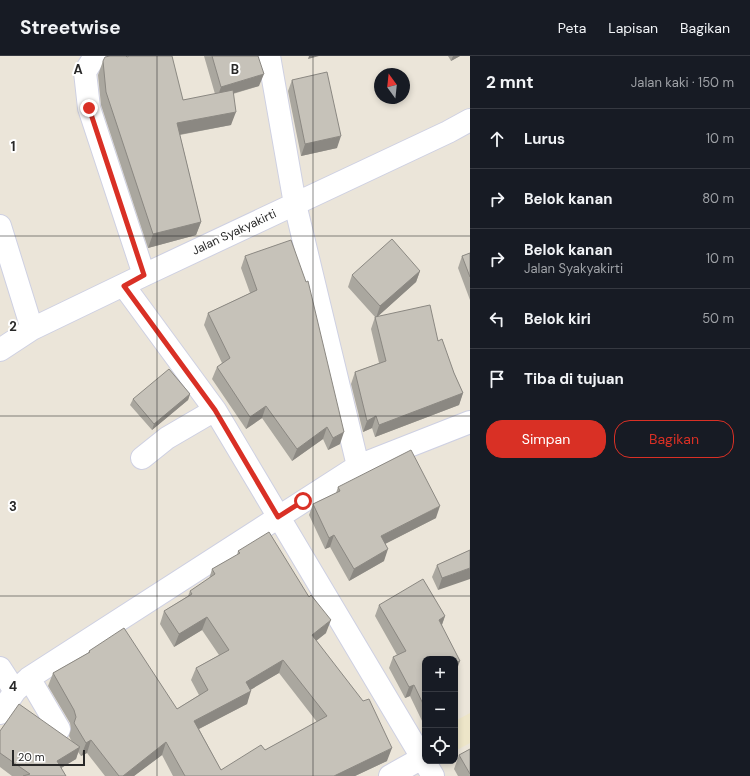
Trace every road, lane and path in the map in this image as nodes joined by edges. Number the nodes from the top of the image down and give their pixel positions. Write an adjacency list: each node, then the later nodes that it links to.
1 (95, 56): 6 (street)
2 (269, 56): 4 (street)
3 (470, 120): 4 (street, Jalan Syakyakirti)
4 (295, 204): 6 (street, Jalan Syakyakirti); 13 (street)
5 (0, 226): 8 (street)
6 (144, 275): 7 (street, Jalan Syakyakirti)
7 (124, 286): 8 (street, Jalan Syakyakirti); 10 (street)
8 (32, 329): 9 (street, Jalan Syakyakirti)
9 (0, 350)
10 (215, 410): 12 (street); 14 (street)
11 (470, 422): 13 (street)
12 (142, 458)
13 (358, 466): 14 (street)
14 (278, 517): 16 (street); 19 (street)
15 (0, 668): 16 (street)
16 (22, 685): 17 (street); 18 (street)
17 (0, 713)
18 (59, 729)
19 (422, 758): 21 (street)
20 (426, 764): 22 (street)
21 (390, 776)
22 (433, 776)

